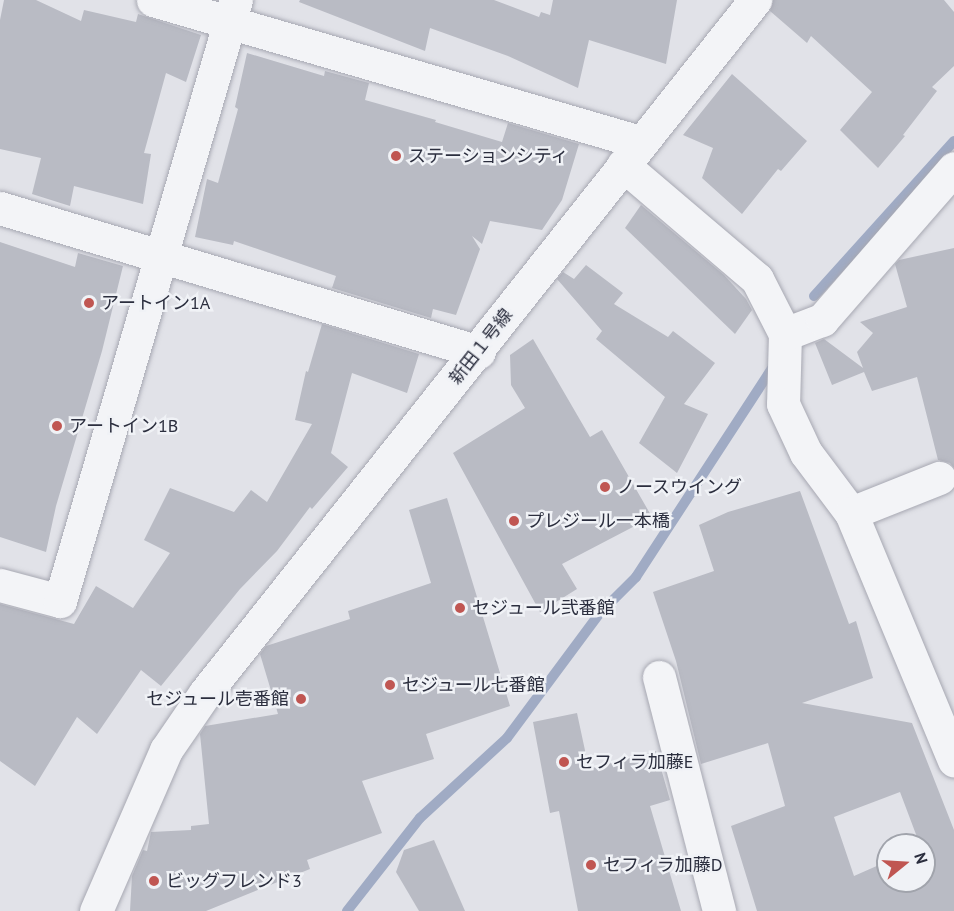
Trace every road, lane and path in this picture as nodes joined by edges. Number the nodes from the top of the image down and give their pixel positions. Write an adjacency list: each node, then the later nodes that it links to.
1 (153, 0): 3 (street)
2 (755, 0): 4 (street, 新田１号線)
3 (232, 11): 4 (street); 7 (street)
4 (632, 154): 8 (street); 9 (street, 新田１号線)
5 (954, 168): 8 (street)
6 (0, 208): 7 (street)
7 (162, 255): 9 (street); 12 (street)
8 (785, 334): 11 (street)
9 (479, 352): 15 (street, 新田１号線)
10 (939, 478): 11 (street)
11 (851, 513): 14 (street)
12 (0, 585)
13 (659, 677): 16 (street)
14 (954, 760)
15 (96, 911)
16 (719, 911)

